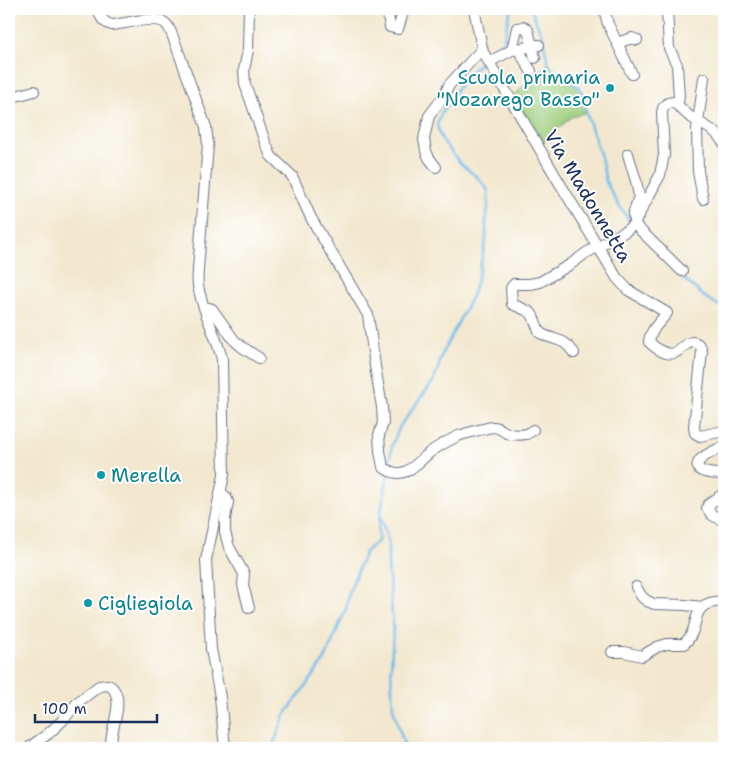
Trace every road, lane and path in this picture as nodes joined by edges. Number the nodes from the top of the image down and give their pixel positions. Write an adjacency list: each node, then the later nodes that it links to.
1 (103, 9): 29 (street)
2 (249, 9): 32 (street)
3 (387, 9): 4 (street)
4 (404, 9)
5 (474, 9): 12 (street, Via Madonnetta)
6 (604, 9): 9 (street)
7 (667, 9): 20 (street)
8 (637, 40): 9 (street)
9 (617, 43): 16 (street)
10 (536, 46): 11 (street); 11 (street); 13 (street)
11 (515, 50): 14 (street); 15 (street)
12 (482, 51): 14 (street, Via Madonnetta); 24 (street)
13 (535, 58)
14 (489, 62): 27 (street, Via Madonnetta)
15 (531, 71)
16 (632, 74)
17 (704, 78): 21 (street)
18 (34, 91): 19 (street)
19 (9, 98)
20 (677, 105): 21 (street); 26 (street)
21 (698, 122): 22 (street); 25 (street)
22 (724, 143)
23 (628, 154): 26 (street)
24 (436, 167)
25 (703, 199)
26 (635, 223): 27 (street); 28 (street)
27 (599, 247): 30 (street); 33 (street, Via Madonnetta)
28 (682, 271)
29 (205, 308): 31 (street); 36 (street)
30 (574, 354)
31 (260, 358)
32 (533, 430)
33 (724, 433)
34 (724, 446): 35 (street)
35 (724, 474)
36 (221, 493): 42 (street); 46 (street)
37 (724, 493): 38 (street)
38 (724, 521)
39 (636, 587): 41 (street)
40 (724, 601): 41 (street)
41 (702, 607): 43 (street)
42 (249, 608)
43 (612, 652)
44 (29, 748): 45 (street)
45 (111, 748)
46 (225, 748)

